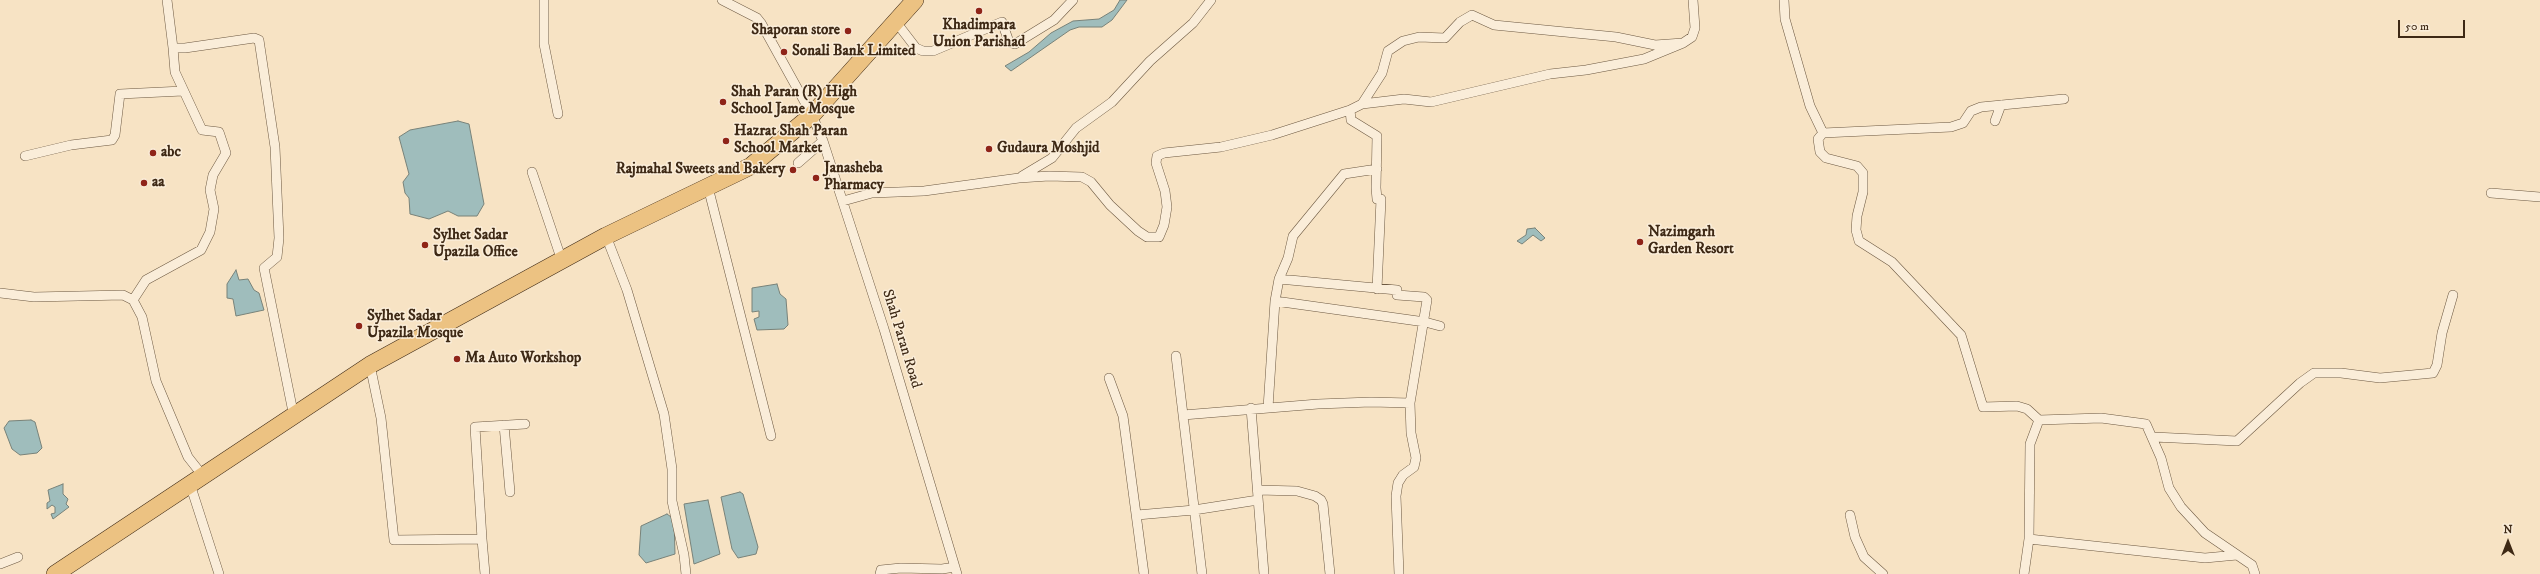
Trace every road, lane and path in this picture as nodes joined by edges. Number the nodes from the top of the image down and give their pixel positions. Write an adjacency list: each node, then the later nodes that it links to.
1 (167, 0): 11 (street)
2 (544, 0): 17 (street)
3 (722, 0): 18 (street, Shah Paran Road)
4 (915, 0): 9 (highway)
5 (1073, 0): 9 (street)
6 (1211, 0): 26 (street)
7 (1692, 0): 10 (street)
8 (1784, 0): 20 (street)
9 (896, 22): 18 (highway)
10 (1683, 43): 14 (street); 14 (street)
11 (173, 48): 12 (street); 48 (street)
12 (183, 91): 22 (street); 37 (street)
13 (2064, 99): 15 (street)
14 (1362, 104): 16 (street)
15 (2001, 106): 19 (street); 20 (street)
16 (1350, 110): 24 (street); 26 (street)
17 (558, 114)
18 (812, 115): 21 (street, Shah Paran Road); 27 (highway)
19 (1995, 122)
20 (1823, 133): 49 (street)
21 (823, 140): 23 (street); 30 (street, Shah Paran Road)
22 (25, 156)
23 (798, 163)
24 (1377, 169): 33 (street); 34 (street)
25 (532, 172): 32 (street)
26 (1019, 178): 30 (street)
27 (708, 187): 31 (highway); 52 (street)
28 (2491, 193): 29 (street)
29 (2540, 197)
30 (843, 201): 65 (street, Shah Paran Road)
31 (606, 236): 32 (highway); 69 (street)
32 (562, 261): 42 (highway)
33 (1279, 279): 34 (street); 38 (street)
34 (1377, 289): 39 (street)
35 (0, 293): 37 (street)
36 (2453, 295): 53 (street)
37 (133, 300): 54 (street)
38 (1275, 302): 39 (street); 46 (street)
39 (1425, 322): 40 (street); 44 (street)
40 (1440, 326)
41 (1176, 356): 47 (street)
42 (370, 365): 48 (highway); 60 (street)
43 (1108, 378): 58 (street)
44 (1410, 403): 46 (street); 75 (street)
45 (1251, 408): 46 (street); 47 (street); 56 (street)
46 (1268, 408)
47 (1183, 414): 57 (street)
48 (294, 417): 54 (highway)
49 (2039, 420): 53 (street); 61 (street)
50 (525, 424): 51 (street)
51 (504, 425): 55 (street); 60 (street)
52 (771, 436)
53 (2154, 437): 62 (street)
54 (196, 480): 66 (highway); 67 (street)
55 (510, 492)
56 (1258, 495): 57 (street); 73 (street); 74 (street)
57 (1194, 510): 58 (street); 72 (street)
58 (1137, 515): 71 (street)
59 (1850, 516): 76 (street)
60 (482, 539): 68 (street)
61 (2029, 539): 62 (street); 77 (street)
62 (2238, 555): 78 (street)
63 (18, 557): 64 (street)
64 (0, 564)
65 (956, 570): 70 (street)
66 (55, 574)
67 (219, 574)
68 (485, 574)
69 (686, 574)
70 (880, 574)
71 (1144, 574)
72 (1202, 574)
73 (1264, 574)
74 (1330, 574)
75 (1399, 574)
76 (1883, 574)
77 (2024, 574)
78 (2255, 574)

